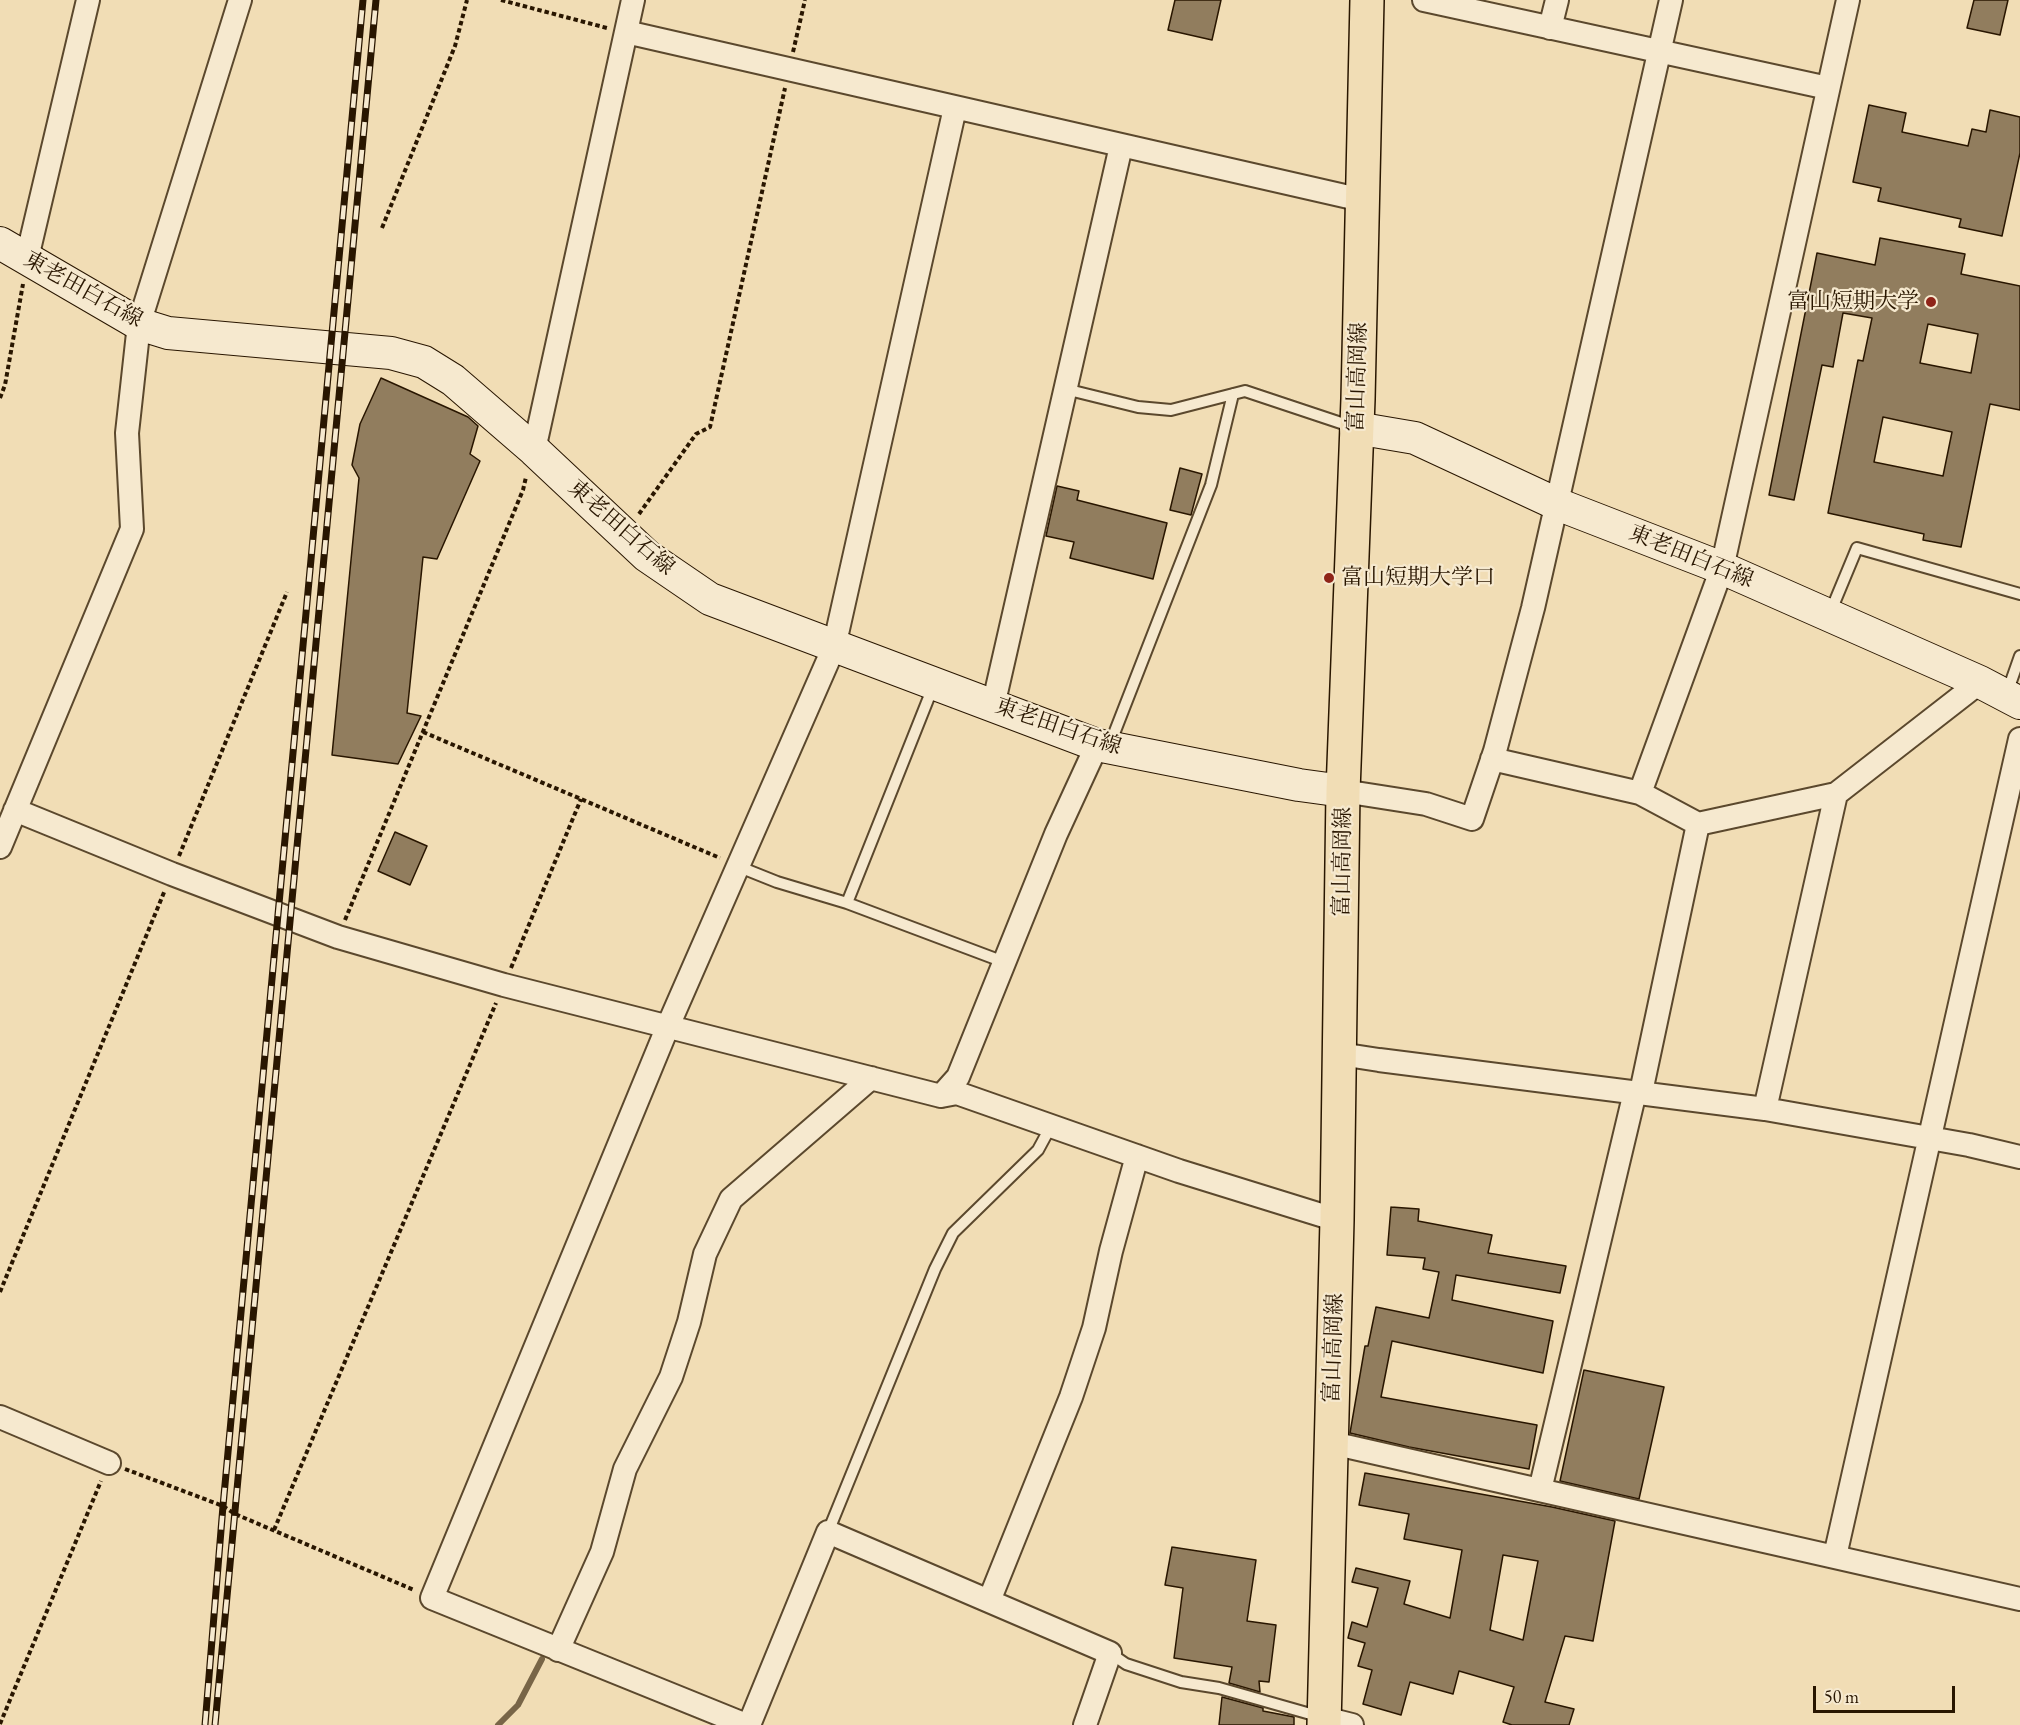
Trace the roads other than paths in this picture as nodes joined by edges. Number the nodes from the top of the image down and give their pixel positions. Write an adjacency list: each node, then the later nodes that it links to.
1 (88, 0): 17 (street)
2 (240, 0): 18 (street)
3 (633, 0): 10 (street)
4 (1367, 0): 15 (main road, 富山高岡線)
5 (1424, 0): 9 (street)
6 (1557, 0): 9 (street)
7 (1671, 0): 11 (street)
8 (1848, 0): 12 (street)
9 (1550, 28): 11 (street)
10 (626, 32): 13 (street); 22 (street)
11 (1659, 51): 12 (street); 23 (street)
12 (1828, 88): 24 (street)
13 (955, 108): 14 (street); 27 (street)
14 (1121, 146): 15 (street); 19 (street)
15 (1362, 200): 21 (main road, 富山高岡線)
16 (0, 243): 17 (main road, 東老田白石線)
17 (27, 258): 18 (main road, 東老田白石線)
18 (139, 324): 22 (main road, 東老田白石線); 38 (street)
19 (1065, 389): 20 (lane); 31 (street)
20 (1233, 394): 21 (lane); 33 (lane)
21 (1356, 428): 23 (main road, 東老田白石線); 35 (main road, 富山高岡線)
22 (534, 450): 27 (main road, 東老田白石線)
23 (1557, 504): 24 (main road, 東老田白石線); 34 (street)
24 (1722, 568): 26 (main road, 東老田白石線); 36 (street)
25 (2020, 594): 26 (lane)
26 (1829, 616): 30 (main road, 東老田白石線)
27 (834, 647): 29 (main road, 東老田白石線); 41 (street)
28 (2020, 656): 30 (lane)
29 (934, 684): 31 (main road, 東老田白石線); 42 (lane)
30 (2002, 694): 37 (street)
31 (993, 706): 33 (main road, 東老田白石線)
32 (2020, 739): 51 (street)
33 (1103, 746): 35 (main road, 東老田白石線); 43 (street)
34 (1492, 759): 35 (street); 36 (street)
35 (1344, 791): 45 (main road, 富山高岡線)
36 (1640, 794): 39 (street)
37 (1836, 794): 39 (street); 49 (street)
38 (15, 810): 40 (street); 44 (street)
39 (1698, 824): 47 (street)
40 (0, 847)
41 (738, 866): 42 (lane); 44 (street)
42 (848, 903): 43 (lane)
43 (1004, 962): 48 (street)
44 (668, 1026): 46 (street); 63 (street)
45 (1340, 1054): 47 (street); 54 (main road, 富山高岡線)
46 (871, 1078): 48 (street); 63 (street)
47 (1638, 1092): 49 (street); 58 (street)
48 (941, 1096): 50 (street)
49 (1765, 1109): 51 (street)
50 (1051, 1126): 52 (street); 59 (lane)
51 (1929, 1138): 53 (street); 60 (street)
52 (1137, 1156): 54 (street); 62 (street)
53 (2020, 1157)
54 (1337, 1220): 56 (main road, 富山高岡線)
55 (0, 1417): 57 (street)
56 (1332, 1443): 58 (street); 65 (main road, 富山高岡線)
57 (109, 1463)
58 (1540, 1490): 60 (street)
59 (828, 1532): 62 (street); 66 (street)
60 (1835, 1556): 61 (street)
61 (2020, 1599)
62 (989, 1601): 64 (street)
63 (558, 1650): 66 (street)
64 (1110, 1653): 65 (lane); 67 (street)
65 (1333, 1723)
66 (747, 1725)
67 (1085, 1725)

